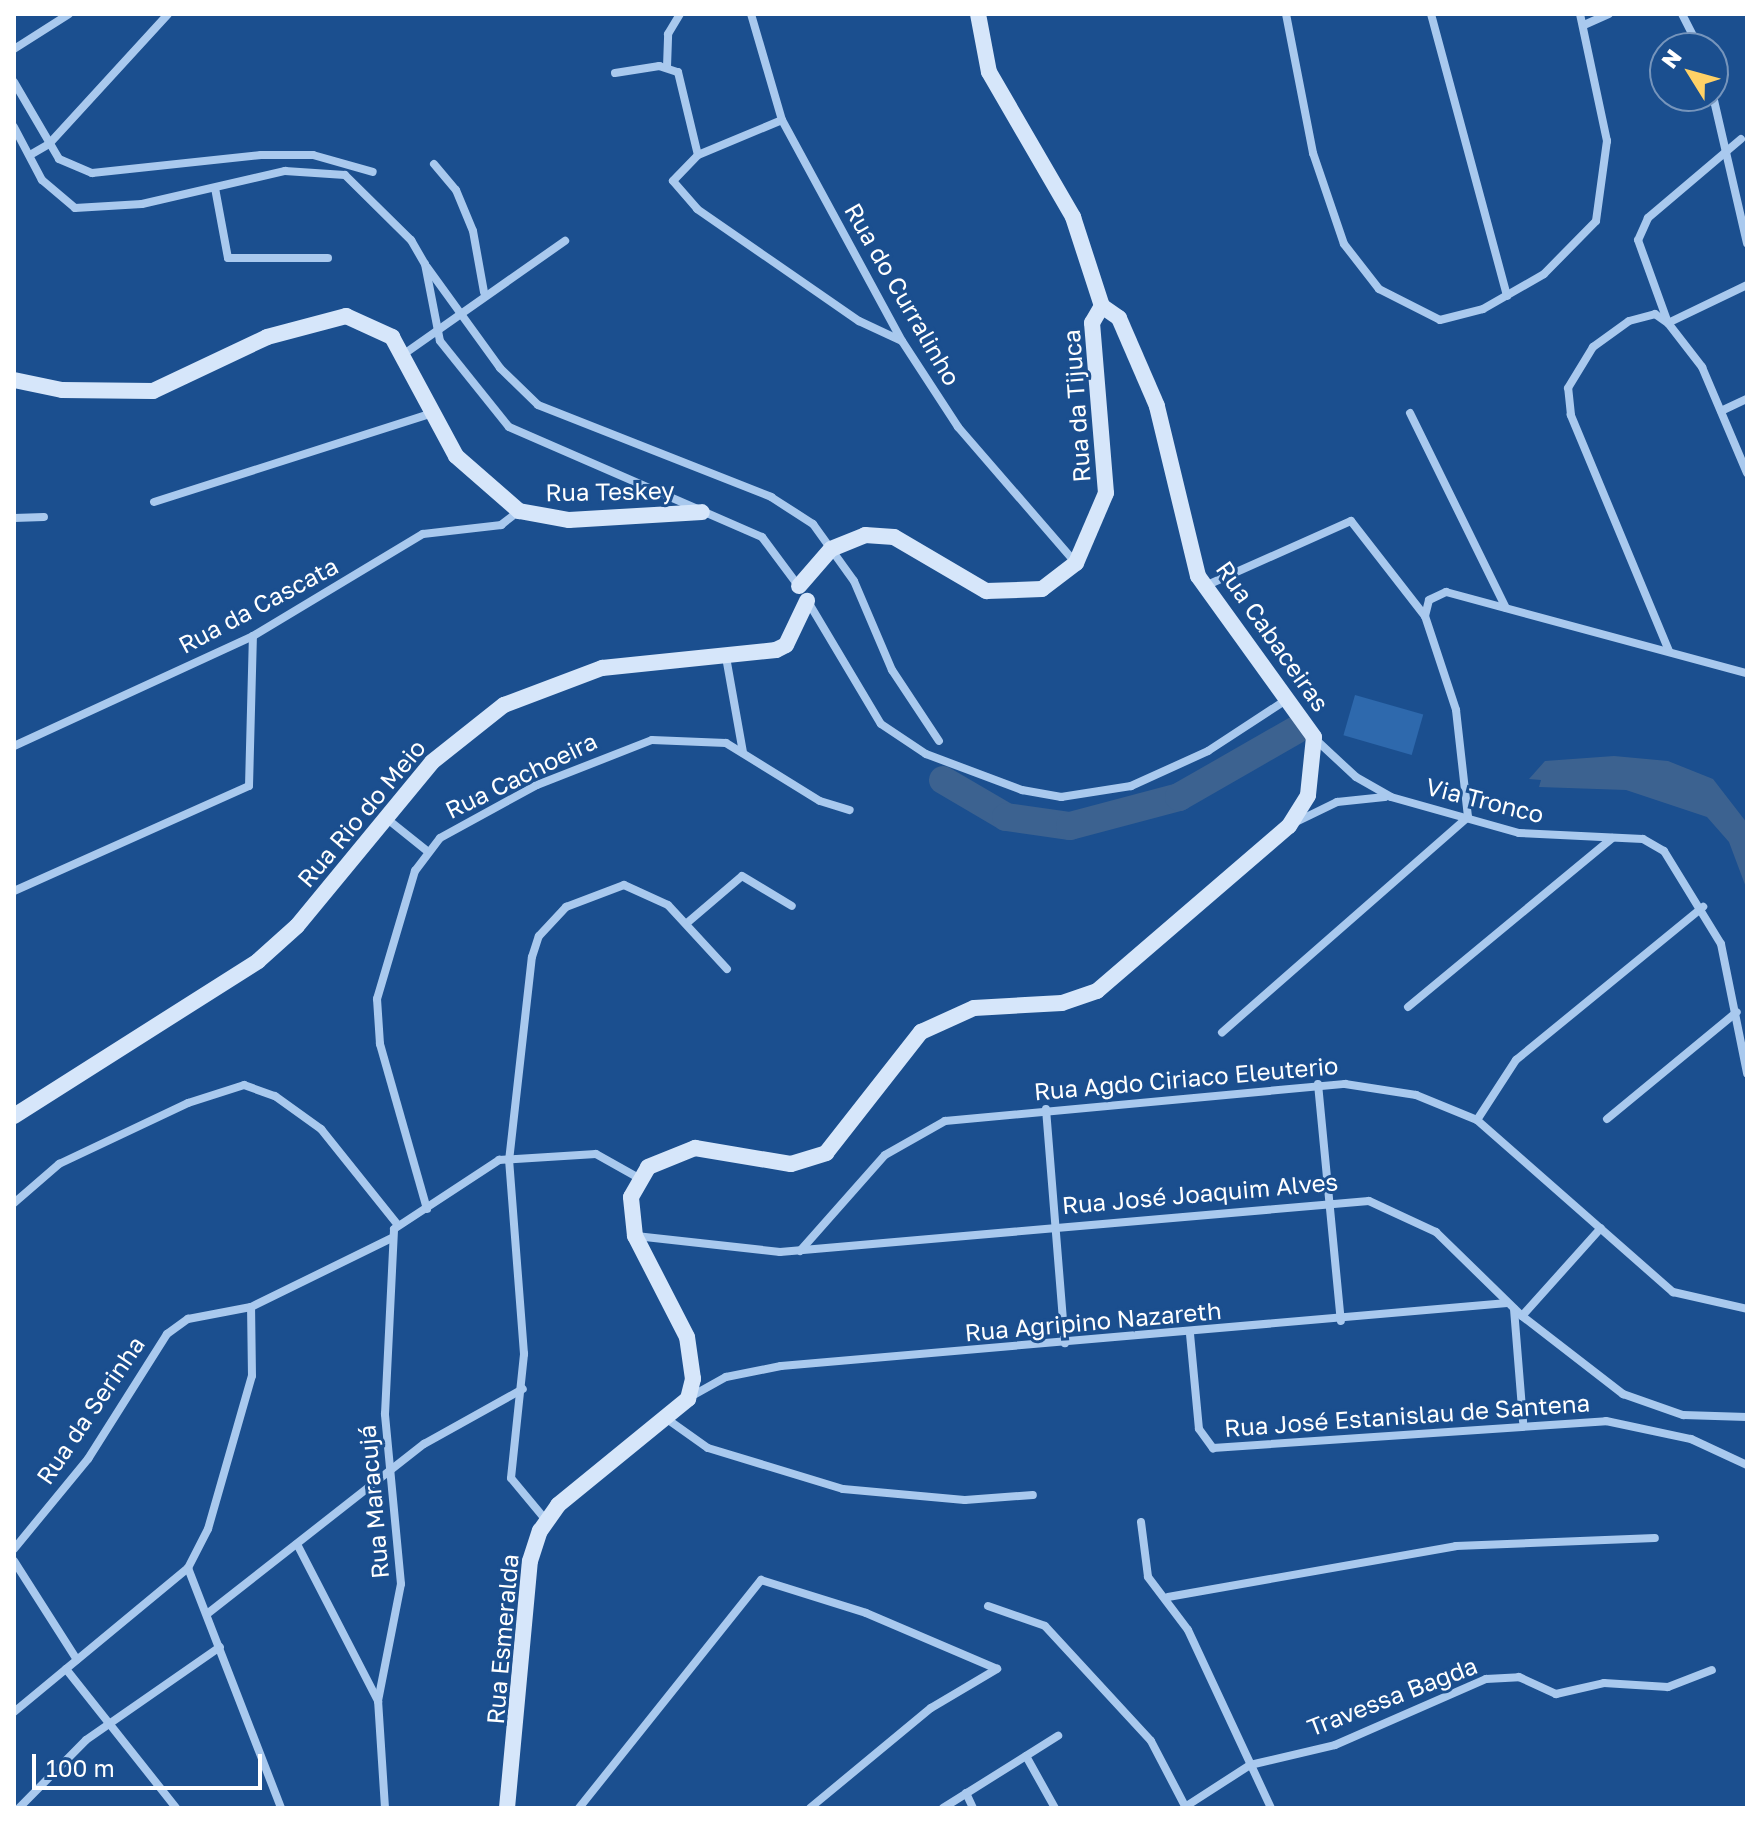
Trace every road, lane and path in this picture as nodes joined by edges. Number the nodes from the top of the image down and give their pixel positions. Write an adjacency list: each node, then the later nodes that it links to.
1 (69, 14): 13 (street)
2 (168, 14): 21 (street)
3 (680, 14): 14 (street)
4 (751, 14): 18 (street, Rua do Curralinho)
5 (978, 14): 35 (main road, Rua Cabaceiras)
6 (1286, 14): 34 (street)
7 (1431, 14): 34 (street)
8 (1580, 14): 11 (street)
9 (1609, 14): 11 (street)
10 (1682, 14): 12 (street)
11 (1584, 25): 34 (street)
12 (1691, 32)
13 (14, 49)
14 (667, 67): 15 (street); 24 (street)
15 (615, 73)
16 (14, 82): 21 (street)
17 (1716, 112): 22 (street)
18 (782, 120): 24 (street); 39 (street, Rua do Curralinho)
19 (14, 127): 23 (street)
20 (1741, 139): 22 (street)
21 (49, 144): 23 (street); 26 (street)
22 (1722, 149): 29 (street); 37 (street)
23 (30, 155): 27 (street)
24 (698, 155): 39 (street)
25 (434, 164): 33 (street)
26 (373, 172)
27 (215, 188): 30 (street); 31 (street)
28 (565, 241): 33 (street)
29 (1747, 243)
30 (328, 258)
31 (425, 264): 36 (street); 38 (street)
32 (1747, 285): 37 (street)
33 (484, 292): 36 (street)
34 (1507, 296)
35 (1102, 306): 53 (main road, Rua da Tijuca); 54 (main road, Rua Cabaceiras)
36 (458, 312): 38 (street); 52 (street)
37 (1668, 323): 43 (street); 59 (street)
38 (436, 330): 40 (street); 49 (street)
39 (902, 341): 53 (street, Rua do Curralinho)
40 (404, 354): 41 (main road); 44 (main road)
41 (14, 380)
42 (1747, 399): 43 (street)
43 (1721, 411): 46 (street)
44 (433, 413): 47 (street); 48 (main road)
45 (1410, 413): 56 (street)
46 (1747, 473)
47 (154, 502)
48 (519, 511): 49 (main road, Rua Teskey); 58 (street, Rua da Cascata)
49 (702, 512): 55 (street)
50 (44, 517): 51 (street)
51 (14, 518)
52 (831, 549): 53 (main road, Rua da Tijuca); 55 (main road, Rua da Tijuca); 64 (street)
53 (1076, 563)
54 (1205, 586): 57 (street); 62 (main road, Rua Cabaceiras)
55 (803, 593): 60 (main road, Rua Rio do Meio); 62 (street)
56 (1506, 608): 57 (street); 59 (street)
57 (1425, 616): 69 (street)
58 (253, 636): 65 (street, Rua da Cascata); 74 (street)
59 (1669, 651): 61 (street)
60 (726, 657): 66 (street); 70 (main road, Rua Rio do Meio)
61 (1747, 673)
62 (1287, 699): 63 (main road, Rua Cabaceiras)
63 (1314, 737): 67 (street, Via Tronco); 71 (main road, Rua Cabaceiras)
64 (939, 741)
65 (14, 746)
66 (743, 752): 68 (street, Rua Cachoeira); 73 (street, Rua Cachoeira)
67 (1391, 797): 69 (street, Via Tronco); 71 (street)
68 (850, 810)
69 (1468, 817): 72 (street, Via Tronco); 82 (street)
70 (386, 818): 73 (street); 86 (main road, Rua Rio do Meio)
71 (1289, 826): 90 (main road, Rua Cabaceiras)
72 (1612, 838): 76 (street, Via Tronco); 79 (street)
73 (427, 851): 93 (street, Rua Cachoeira)
74 (14, 891)
75 (792, 906): 77 (street)
76 (1703, 907): 80 (street, Via Tronco); 88 (street)
77 (687, 923): 78 (street); 89 (street)
78 (727, 969)
79 (1408, 1007)
80 (1737, 1012): 81 (street); 83 (street, Via Tronco); 87 (street)
81 (1747, 1022)
82 (1222, 1032)
83 (1747, 1073)
84 (1318, 1084): 85 (street, Rua Agdo Ciriaco Eleuterio); 88 (street, Rua Agdo Ciriaco Eleuterio); 91 (street)
85 (1046, 1109): 95 (street); 99 (street, Rua Agdo Ciriaco Eleuterio)
86 (14, 1116)
87 (1607, 1119)
88 (1477, 1120): 96 (street, Rua Agdo Ciriaco Eleuterio)
89 (509, 1161): 90 (street); 93 (street); 107 (street)
90 (639, 1178): 97 (main road)
91 (1331, 1199): 95 (street, Rua José Joaquim Alves); 100 (street, Rua José Joaquim Alves); 104 (street)
92 (14, 1203): 94 (street)
93 (427, 1209): 94 (street)
94 (397, 1224): 98 (street)
95 (1057, 1226): 99 (street, Rua José Joaquim Alves); 106 (street)
96 (1601, 1228): 102 (street, Rua Agdo Ciriaco Eleuterio); 103 (street)
97 (635, 1236): 99 (street, Rua José Joaquim Alves); 108 (main road)
98 (392, 1238): 101 (street, Rua da Serinha); 113 (street, Rua Maracujá)
99 (800, 1251)
100 (1511, 1306): 103 (street, Rua José Joaquim Alves); 104 (street, Rua Agripino Nazareth); 111 (street)
101 (251, 1307): 119 (street, Rua da Serinha); 121 (street)
102 (1747, 1309)
103 (1522, 1316): 109 (street, Rua José Joaquim Alves)
104 (1341, 1321): 105 (street, Rua Agripino Nazareth)
105 (1190, 1334): 106 (street, Rua Agripino Nazareth); 111 (street, Rua José Estanislau de Santena)
106 (1065, 1343): 108 (street, Rua Agripino Nazareth)
107 (523, 1389): 113 (street); 115 (street)
108 (688, 1399): 110 (main road)
109 (1747, 1417)
110 (667, 1419): 114 (street); 115 (main road)
111 (1523, 1422): 112 (street, Rua José Estanislau de Santena)
112 (1747, 1465)
113 (391, 1468): 118 (street); 129 (street, Rua Maracujá)
114 (1033, 1495)
115 (545, 1519): 141 (main road, Rua Esmeralda)
116 (1141, 1522): 122 (street)
117 (1655, 1538): 122 (street)
118 (297, 1544): 124 (street); 129 (street)
119 (14, 1549)
120 (14, 1561): 126 (street)
121 (188, 1568): 124 (street); 126 (street)
122 (1168, 1597): 134 (street)
123 (988, 1606): 136 (street)
124 (207, 1614): 125 (street)
125 (220, 1647): 131 (street); 139 (street)
126 (77, 1660): 127 (street)
127 (66, 1669): 130 (street); 131 (street)
128 (1712, 1670): 134 (street, Travessa Bagda)
129 (378, 1701): 140 (street, Rua Maracujá)
130 (14, 1712)
131 (110, 1725): 137 (street); 138 (street)
132 (1058, 1736): 133 (street)
133 (1026, 1756): 135 (street); 146 (street)
134 (1250, 1765): 136 (street, Travessa Bagda); 147 (street)
135 (966, 1793): 144 (street); 145 (street)
136 (1187, 1807)
137 (19, 1808)
138 (176, 1808)
139 (281, 1808)
140 (385, 1808)
141 (507, 1808)
142 (579, 1808): 143 (street)
143 (810, 1808)
144 (943, 1808)
145 (973, 1808)
146 (1055, 1808)
147 (1271, 1808)

